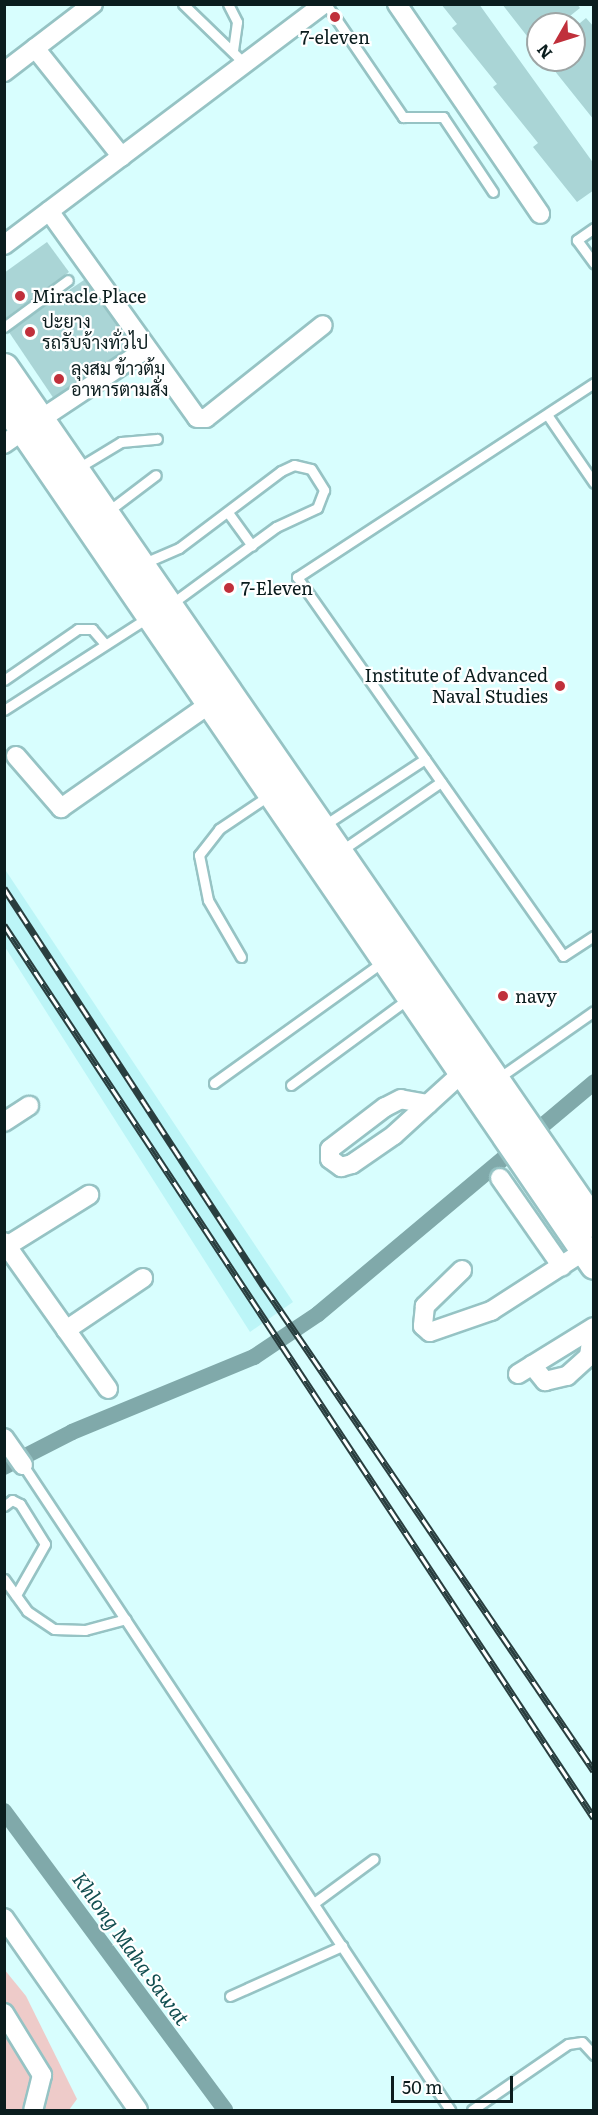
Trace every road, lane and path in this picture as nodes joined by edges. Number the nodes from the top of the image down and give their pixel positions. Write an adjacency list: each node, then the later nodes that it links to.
1 (93, 4): 6 (street)
2 (183, 4): 7 (lane)
3 (228, 4): 7 (lane)
4 (325, 4): 7 (street); 10 (lane)
5 (397, 4): 12 (street)
6 (35, 48): 8 (street); 9 (street)
7 (239, 58): 9 (street)
8 (4, 72)
9 (122, 157): 11 (street)
10 (493, 192)
11 (49, 211): 14 (street); 19 (street)
12 (540, 214)
13 (594, 228): 15 (lane)
14 (4, 245)
15 (594, 263)
16 (68, 280): 18 (lane)
17 (323, 325): 19 (street)
18 (4, 327)
19 (145, 350): 24 (street)
20 (4, 366): 24 (main road)
21 (594, 383): 23 (lane)
22 (4, 402): 24 (main road)
23 (548, 416): 28 (lane); 39 (lane)
24 (23, 431): 26 (main road); 33 (main road)
25 (157, 439): 26 (lane)
26 (76, 470): 29 (main road)
27 (156, 475): 29 (lane)
28 (594, 483)
29 (105, 513): 32 (main road)
30 (228, 514): 31 (lane); 31 (lane); 32 (lane)
31 (252, 546): 33 (lane)
32 (140, 565): 33 (main road)
33 (160, 611): 34 (lane); 36 (main road); 42 (main road)
34 (105, 644): 35 (lane); 37 (lane)
35 (4, 681)
36 (211, 703): 38 (street); 41 (main road)
37 (4, 710)
38 (16, 756)
39 (425, 759): 40 (lane); 42 (lane)
40 (441, 782): 43 (lane); 44 (lane)
41 (272, 793): 45 (lane); 46 (main road)
42 (321, 828): 43 (main road)
43 (338, 853): 50 (main road)
44 (594, 936)
45 (241, 957)
46 (386, 959): 47 (main road); 51 (lane)
47 (411, 996): 49 (main road); 52 (lane)
48 (594, 1011): 50 (lane)
49 (463, 1072): 53 (street); 55 (main road)
50 (496, 1079): 55 (main road)
51 (214, 1083)
52 (291, 1085)
53 (428, 1104): 53 (street)
54 (29, 1106): 56 (street)
55 (509, 1118): 57 (main road)
56 (4, 1122)
57 (539, 1162): 60 (main road); 62 (main road)
58 (500, 1178): 63 (street)
59 (89, 1195): 61 (street)
60 (594, 1223)
61 (6, 1244): 67 (street)
62 (591, 1259): 63 (street)
63 (562, 1267): 64 (street)
64 (462, 1270)
65 (143, 1278): 67 (street)
66 (593, 1328): 66 (street)
67 (66, 1330): 68 (street)
68 (108, 1389)
69 (5, 1439): 70 (street)
70 (23, 1465): 74 (lane)
71 (4, 1506): 73 (lane)
72 (4, 1579): 73 (lane)
73 (16, 1595): 74 (lane)
74 (126, 1619): 76 (lane)
75 (374, 1859): 76 (lane)
76 (314, 1903): 78 (lane)
77 (4, 1918): 84 (street)
78 (342, 1946): 79 (lane); 85 (lane)
79 (230, 1996)
80 (4, 2013): 83 (street)
81 (594, 2055): 82 (lane)
82 (476, 2109)
83 (33, 2110)
84 (138, 2110)
85 (450, 2110)

